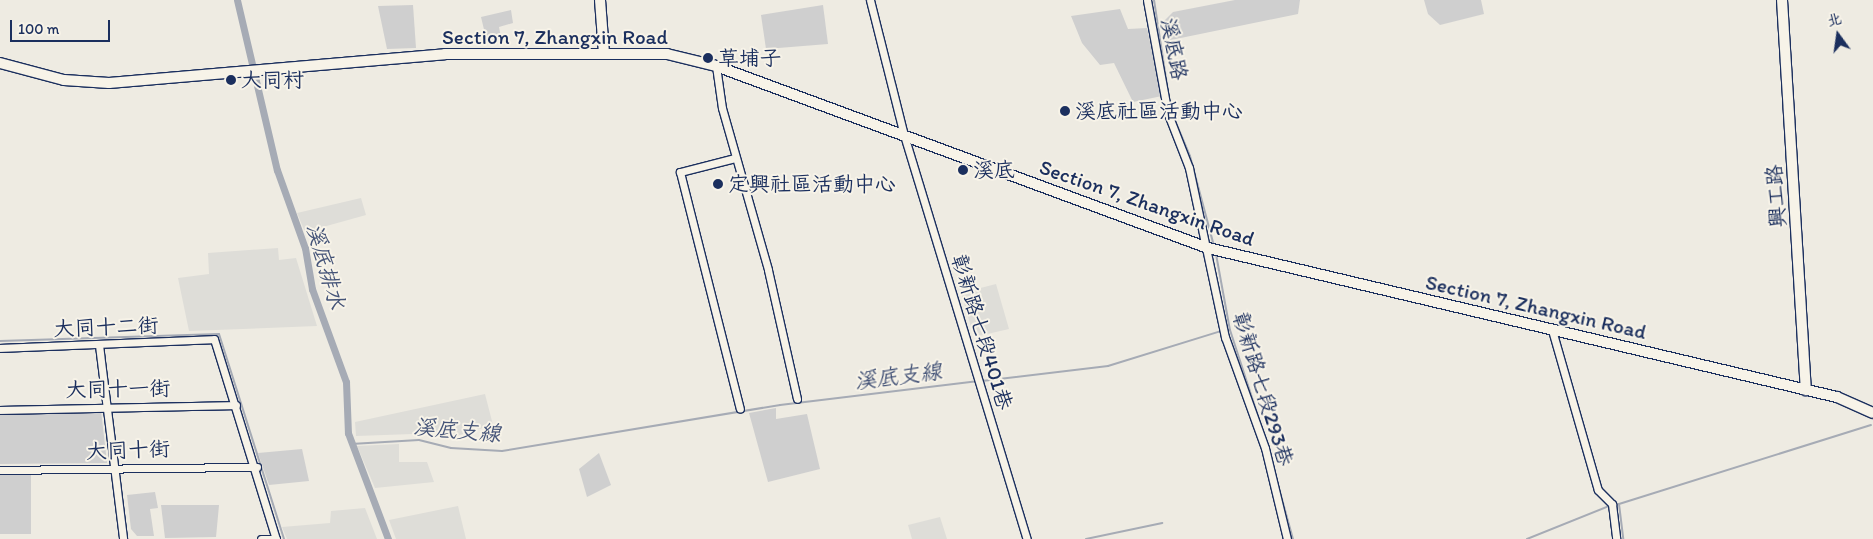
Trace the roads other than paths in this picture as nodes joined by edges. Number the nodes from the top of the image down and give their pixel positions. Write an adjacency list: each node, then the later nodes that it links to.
1 (600, 0): 5 (street)
2 (870, 0): 8 (street, 彰新路七段401巷)
3 (1147, 0): 10 (street, 溪底路)
4 (1782, 0): 14 (street, 興工路)
5 (604, 53): 6 (street, Section 7, Zhangxin Road); 7 (street, Section 7, Zhangxin Road)
6 (0, 63)
7 (716, 66): 8 (street, Section 7, Zhangxin Road); 9 (street)
8 (904, 135): 10 (street, Section 7, Zhangxin Road); 27 (street, 彰新路七段401巷)
9 (735, 158): 15 (street); 18 (street)
10 (1208, 248): 11 (street, Section 7, Zhangxin Road); 28 (street, 彰新路七段293巷)
11 (1552, 330): 14 (street, Section 7, Zhangxin Road); 29 (street)
12 (99, 345): 13 (street, 大同十二街); 16 (street); 17 (street, 大同十二街)
13 (0, 348)
14 (1806, 390): 20 (street, Section 7, Zhangxin Road)
15 (797, 399)
16 (108, 405): 17 (street, 大同十一街); 19 (street, 大同十一街); 22 (street)
17 (236, 405): 21 (street)
18 (740, 409)
19 (0, 410)
20 (1873, 413)
21 (257, 467): 22 (street, 大同十街); 26 (street)
22 (115, 468): 23 (street, 大同十街); 24 (street)
23 (0, 470)
24 (123, 539)
25 (261, 539): 26 (street)
26 (276, 539)
27 (1027, 539)
28 (1287, 539)
29 (1616, 539)

